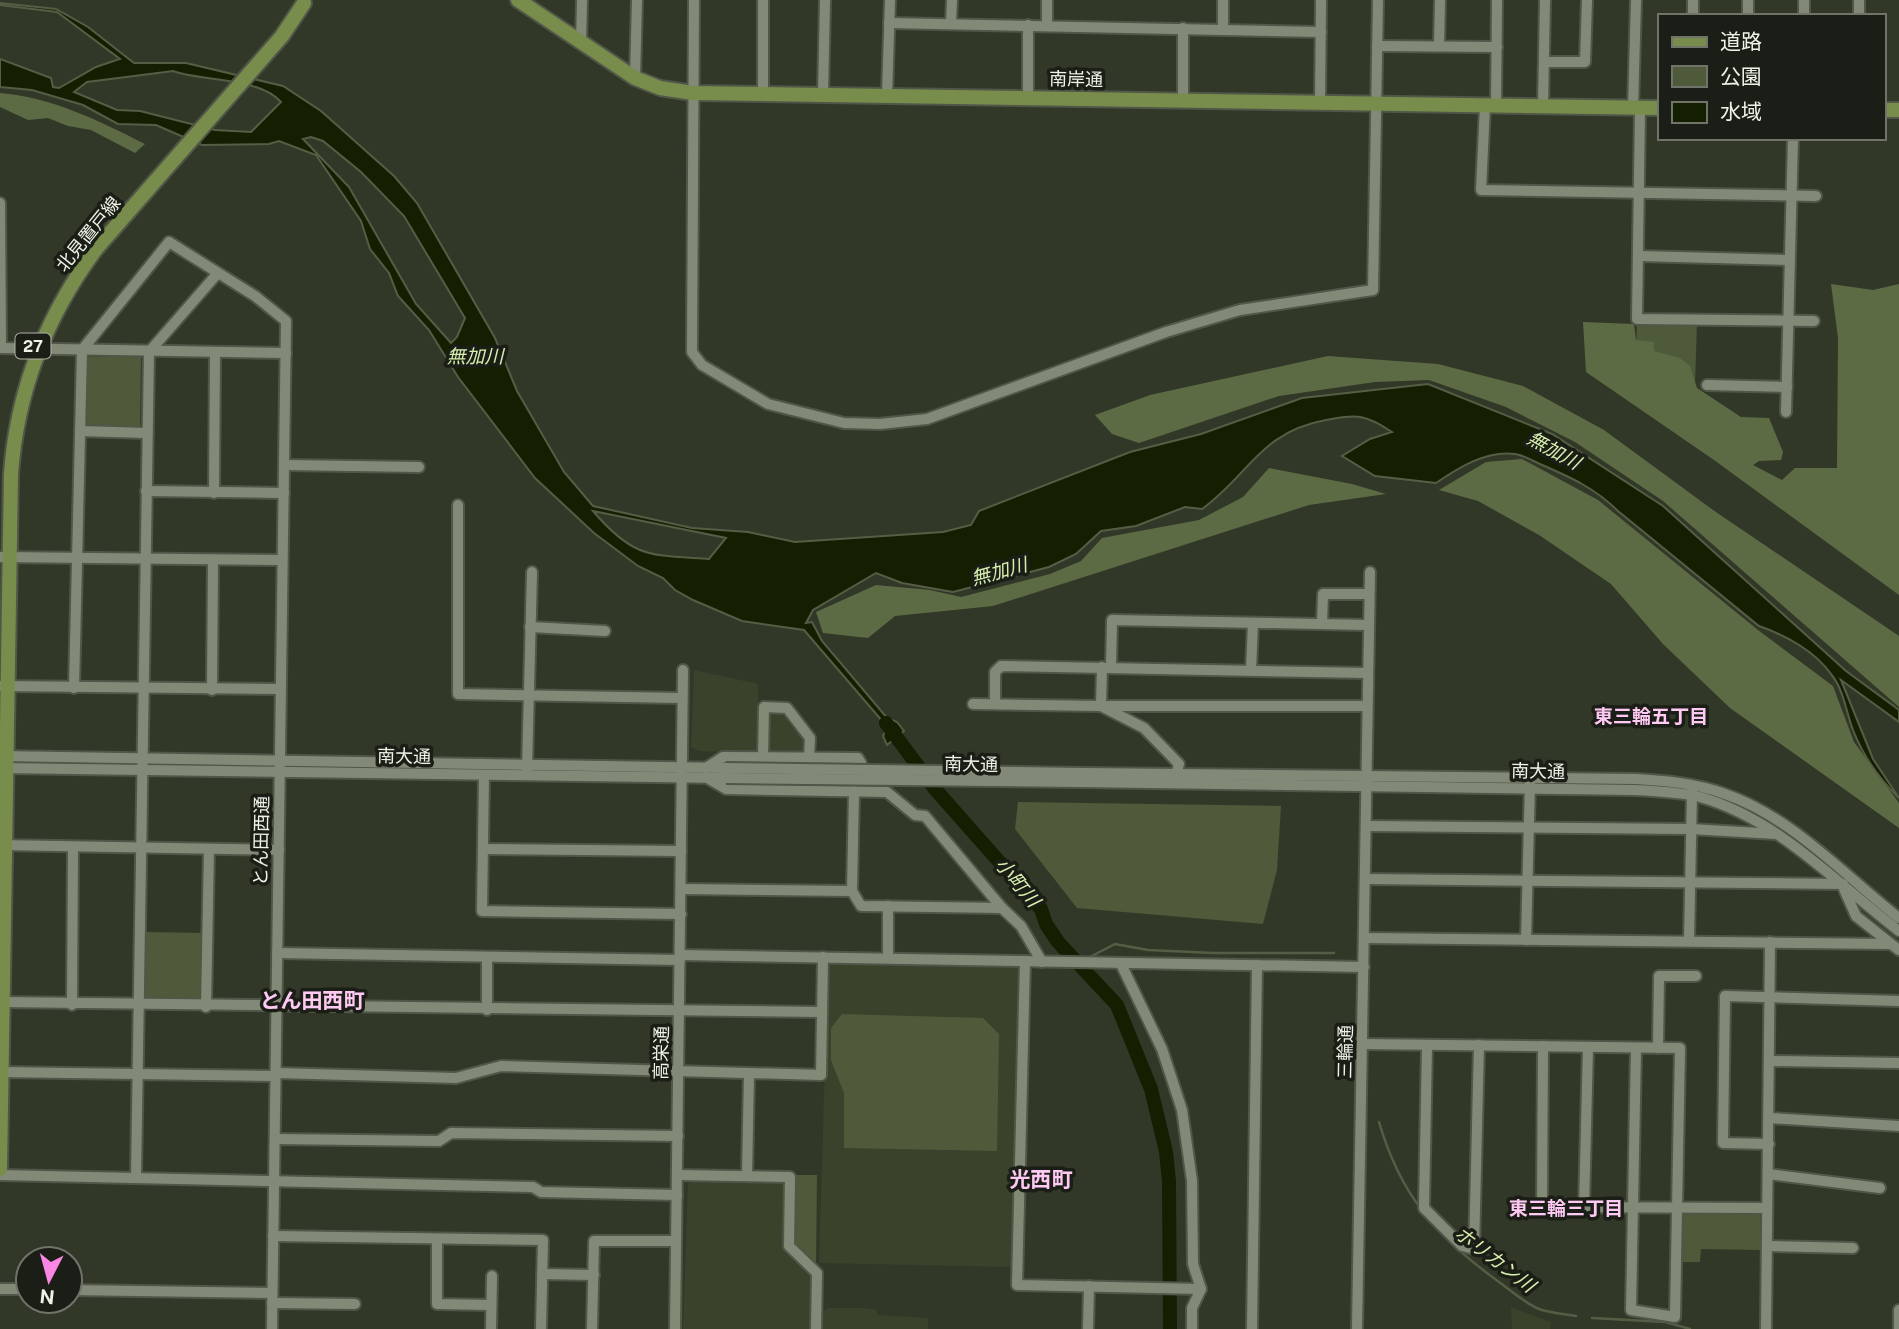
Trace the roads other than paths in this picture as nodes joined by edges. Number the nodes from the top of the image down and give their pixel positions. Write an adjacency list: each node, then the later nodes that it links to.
1 (518, 0): 26 (main road, 南岸通)
2 (582, 0): 26 (street)
3 (637, 0): 31 (street)
4 (694, 0): 32 (street)
5 (764, 0): 33 (street)
6 (825, 0): 34 (street)
7 (890, 0): 19 (street)
8 (952, 0): 20 (street)
9 (1047, 0): 22 (street)
10 (1223, 0): 24 (street)
11 (1321, 0): 25 (street)
12 (1378, 0): 27 (street)
13 (1440, 0): 28 (street)
14 (1497, 0): 29 (street)
15 (1545, 0): 30 (street)
16 (1587, 0): 30 (street)
17 (1636, 0): 42 (street)
18 (305, 1): 55 (main road, 北見置戸線 / 27)
19 (889, 23): 20 (street); 35 (street)
20 (951, 23): 21 (street)
21 (1028, 25): 22 (street); 36 (street)
22 (1047, 25): 23 (street)
23 (1183, 28): 24 (street); 37 (street)
24 (1223, 28): 25 (street)
25 (1321, 32): 38 (street)
26 (581, 43): 31 (main road, 南岸通)
27 (1377, 46): 28 (street); 39 (street)
28 (1439, 46): 29 (street)
29 (1496, 47): 40 (street)
30 (1544, 62): 41 (street)
31 (635, 78): 32 (main road, 南岸通)
32 (693, 93): 33 (main road, 南岸通); 39 (street)
33 (763, 95): 34 (main road, 南岸通)
34 (822, 95): 35 (main road, 南岸通)
35 (887, 96): 36 (main road, 南岸通)
36 (1028, 98): 37 (main road, 南岸通)
37 (1183, 100): 38 (main road, 南岸通)
38 (1320, 103): 39 (main road, 南岸通)
39 (1376, 104): 40 (main road, 南岸通)
40 (1490, 106): 41 (main road, 南岸通); 45 (street)
41 (1543, 106): 42 (main road, 南岸通)
42 (1636, 108): 43 (main road, 南岸通); 45 (street)
43 (1658, 108)
44 (1793, 140): 46 (street)
45 (1640, 192): 46 (street); 49 (street)
46 (1791, 195): 47 (street); 50 (street)
47 (1816, 195)
48 (0, 203): 54 (street)
49 (1640, 256): 50 (street); 53 (street)
50 (1789, 260): 53 (street)
51 (216, 274): 56 (street); 57 (street); 59 (street, とん田西通)
52 (1814, 321): 53 (street)
53 (1788, 322): 61 (street)
54 (0, 348): 55 (street)
55 (36, 349): 56 (street); 71 (main road, 北見置戸線 / 27); 72 (main road, 北見置戸線 / 27)
56 (82, 349): 57 (street); 63 (street)
57 (149, 352): 58 (street); 64 (street)
58 (215, 352): 59 (street); 68 (street)
59 (286, 352): 65 (street, とん田西通)
60 (1707, 385): 61 (street)
61 (1787, 387): 62 (street)
62 (1786, 412)
63 (80, 431): 64 (street); 73 (street)
64 (147, 433): 67 (street)
65 (285, 465): 66 (street); 69 (street, とん田西通)
66 (419, 467)
67 (146, 491): 68 (street); 74 (street)
68 (214, 493): 69 (street)
69 (284, 493): 76 (street, とん田西通)
70 (458, 505): 94 (street)
71 (0, 521)
72 (4, 557): 73 (street); 89 (main road, 北見置戸線 / 27)
73 (77, 559): 74 (street); 90 (street)
74 (146, 560): 75 (street); 91 (street)
75 (213, 560): 76 (street); 92 (street)
76 (282, 560): 93 (street, とん田西通)
77 (531, 572): 83 (street)
78 (1370, 572): 79 (street, 三輪通)
79 (1369, 594): 81 (street); 82 (street, 三輪通)
80 (1253, 623): 81 (street); 85 (street); 87 (street)
81 (1322, 624): 82 (street)
82 (1368, 625): 88 (street, 三輪通)
83 (530, 627): 84 (street); 94 (street)
84 (605, 631)
85 (1107, 667): 87 (street); 97 (street); 98 (street)
86 (683, 670): 95 (street, 高栄通)
87 (1251, 670): 88 (street)
88 (1367, 673): 99 (street, 三輪通)
89 (4, 686): 90 (street); 102 (main road, 北見置戸線 / 27)
90 (74, 688): 91 (street)
91 (142, 688): 92 (street); 103 (street)
92 (212, 690): 93 (street)
93 (280, 690): 104 (street, とん田西通)
94 (528, 696): 95 (street); 105 (street)
95 (682, 698): 106 (street, 高栄通)
96 (973, 704): 97 (street)
97 (995, 704): 98 (street)
98 (1101, 706): 99 (street); 109 (street)
99 (1367, 706): 110 (street, 三輪通)
100 (763, 757): 101 (street); 101 (street); 107 (street)
101 (809, 758): 113 (street)
102 (3, 762): 103 (street, 南大通); 118 (main road, 北見置戸線 / 27)
103 (141, 764): 104 (street, 南大通); 120 (street)
104 (280, 766): 105 (street, 南大通); 108 (street, 南大通); 122 (street, とん田西通)
105 (527, 769): 106 (street, 南大通); 108 (street, 南大通)
106 (682, 773): 107 (street, 南大通); 124 (street, 高栄通)
107 (706, 773): 109 (street, 南大通, bridge); 113 (street)
108 (484, 775): 123 (street)
109 (1174, 779): 110 (street, 南大通)
110 (1367, 781): 111 (street, 南大通); 114 (street, 三輪通)
111 (1530, 783): 112 (street, 南大通); 115 (street)
112 (1692, 790): 116 (street); 117 (street, 南大通); 128 (street, 南大通)
113 (857, 791): 130 (street); 132 (street)
114 (1366, 825): 115 (street); 125 (street, 三輪通)
115 (1529, 827): 116 (street); 126 (street)
116 (1691, 829): 117 (street); 127 (street)
117 (1777, 834): 128 (street, 南大通)
118 (2, 845): 119 (street); 154 (main road, 北見置戸線 / 27)
119 (73, 847): 120 (street); 155 (street)
120 (140, 848): 121 (street); 156 (street)
121 (209, 849): 122 (street); 157 (street)
122 (279, 849): 141 (street, とん田西通)
123 (483, 849): 124 (street); 133 (street)
124 (681, 851): 129 (street, 高栄通)
125 (1366, 879): 126 (street); 136 (street, 三輪通)
126 (1529, 879): 127 (street); 137 (street)
127 (1690, 881): 128 (street); 138 (street)
128 (1847, 882): 134 (street, 南大通); 135 (street, 南大通); 140 (street)
129 (681, 889): 130 (street); 133 (street, 高栄通)
130 (852, 891): 131 (street)
131 (888, 906): 132 (street); 145 (street)
132 (1002, 908): 147 (street)
133 (681, 914): 143 (street, 高栄通)
134 (1899, 918)
135 (1899, 932)
136 (1364, 938): 137 (street); 150 (street, 三輪通)
137 (1526, 940): 138 (street)
138 (1689, 941): 139 (street)
139 (1770, 942): 140 (street); 152 (street)
140 (1894, 947)
141 (277, 953): 142 (street); 158 (street, とん田西通)
142 (487, 957): 143 (street); 159 (street)
143 (680, 957): 144 (street); 160 (street, 高栄通)
144 (822, 957): 145 (street); 161 (street)
145 (888, 958): 146 (street)
146 (1025, 961): 147 (street); 202 (street)
147 (1046, 962): 148 (street)
148 (1116, 964): 149 (street); 203 (street)
149 (1257, 965): 150 (street); 217 (street)
150 (1364, 967): 162 (street, 三輪通)
151 (1696, 976): 168 (street)
152 (1770, 996): 153 (street); 169 (street); 180 (street)
153 (1899, 1001)
154 (2, 1002): 155 (street); 172 (main road, 北見置戸線 / 27)
155 (72, 1004): 156 (street)
156 (138, 1006): 157 (street); 174 (street)
157 (206, 1007): 158 (street)
158 (276, 1008): 159 (street); 175 (street, とん田西通)
159 (487, 1010): 160 (street)
160 (680, 1011): 161 (street); 171 (street, 高栄通)
161 (821, 1012): 173 (street)
162 (1363, 1044): 163 (street); 218 (street, 三輪通)
163 (1427, 1045): 164 (street); 164 (street)
164 (1479, 1045): 165 (street)
165 (1543, 1046): 166 (street); 190 (street)
166 (1588, 1047): 167 (street); 190 (street)
167 (1636, 1048): 168 (street); 192 (street)
168 (1658, 1048): 191 (street)
169 (1771, 1061): 170 (street); 176 (street)
170 (1899, 1063)
171 (679, 1071): 173 (street); 175 (street); 178 (street, 高栄通)
172 (1, 1072): 174 (street); 181 (main road, 北見置戸線 / 27)
173 (749, 1074): 185 (street)
174 (138, 1075): 175 (street); 186 (street)
175 (276, 1075): 179 (street, とん田西通)
176 (1770, 1118): 177 (street); 180 (street)
177 (1899, 1126)
178 (678, 1136): 179 (street); 184 (street, 高栄通)
179 (275, 1139): 187 (street, とん田西通)
180 (1769, 1144): 182 (street)
181 (0, 1169)
182 (1768, 1174): 188 (street); 193 (street)
183 (0, 1175): 186 (street)
184 (677, 1175): 185 (street); 189 (street, 高栄通)
185 (747, 1176): 214 (street)
186 (136, 1178): 187 (street)
187 (274, 1180): 189 (street); 194 (street, とん田西通)
188 (1880, 1188)
189 (677, 1195): 196 (street, 高栄通)
190 (1584, 1207): 192 (street)
191 (1676, 1207): 192 (street); 192 (street); 193 (street)
192 (1632, 1208)
193 (1767, 1208): 197 (street)
194 (273, 1236): 195 (street); 205 (street, とん田西通)
195 (437, 1239): 199 (street); 207 (street)
196 (676, 1241): 200 (street); 213 (street, 高栄通)
197 (1767, 1246): 198 (street); 219 (street)
198 (1853, 1248)
199 (542, 1274): 200 (street); 211 (street)
200 (594, 1275): 212 (street)
201 (492, 1276): 207 (street)
202 (1089, 1286): 203 (street); 215 (street)
203 (1196, 1288): 216 (street)
204 (84, 1291): 205 (street)
205 (272, 1298): 206 (street); 209 (street, とん田西通)
206 (355, 1304)
207 (491, 1305): 210 (street)
208 (1899, 1310): 220 (street)
209 (272, 1329)
210 (491, 1329)
211 (541, 1329)
212 (592, 1329)
213 (675, 1329)
214 (816, 1329)
215 (1088, 1329)
216 (1192, 1329)
217 (1252, 1329)
218 (1357, 1329)
219 (1766, 1329)
220 (1899, 1329)

